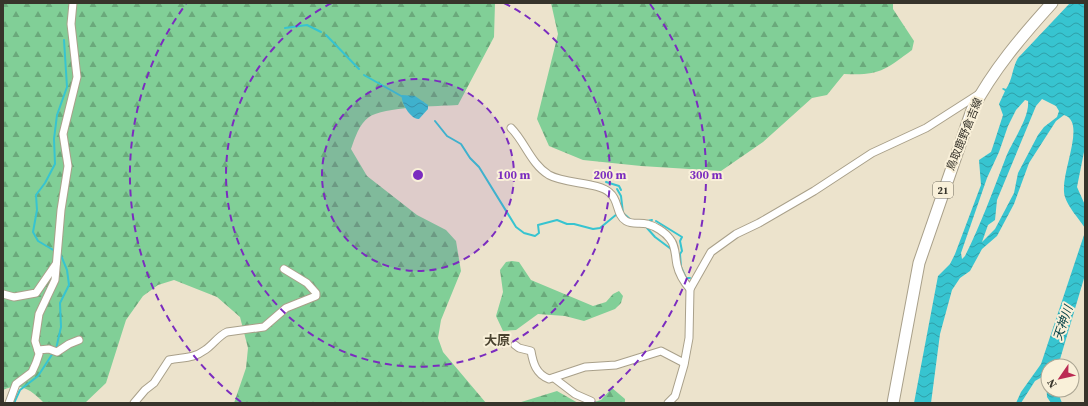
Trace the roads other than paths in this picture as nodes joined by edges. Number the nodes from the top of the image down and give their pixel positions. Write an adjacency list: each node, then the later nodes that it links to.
1 (72, 3): 7 (street)
2 (1052, 3): 3 (main road, 鳥取鹿野倉吉線 / 21)
3 (981, 93): 9 (street); 22 (main road, 鳥取鹿野倉吉線 / 21)
4 (511, 128): 6 (street)
5 (655, 218): 6 (street)
6 (652, 226): 9 (street)
7 (57, 263): 10 (street); 13 (street)
8 (284, 269): 19 (street)
9 (690, 289): 14 (street)
10 (3, 294)
11 (79, 340): 13 (street)
12 (515, 345): 15 (street)
13 (38, 350): 18 (street)
14 (684, 363): 15 (street); 16 (street)
15 (554, 378): 17 (street)
16 (676, 396): 20 (street); 21 (street)
17 (591, 401)
18 (9, 403)
19 (134, 403)
20 (668, 403)
21 (680, 403)
22 (893, 403)

